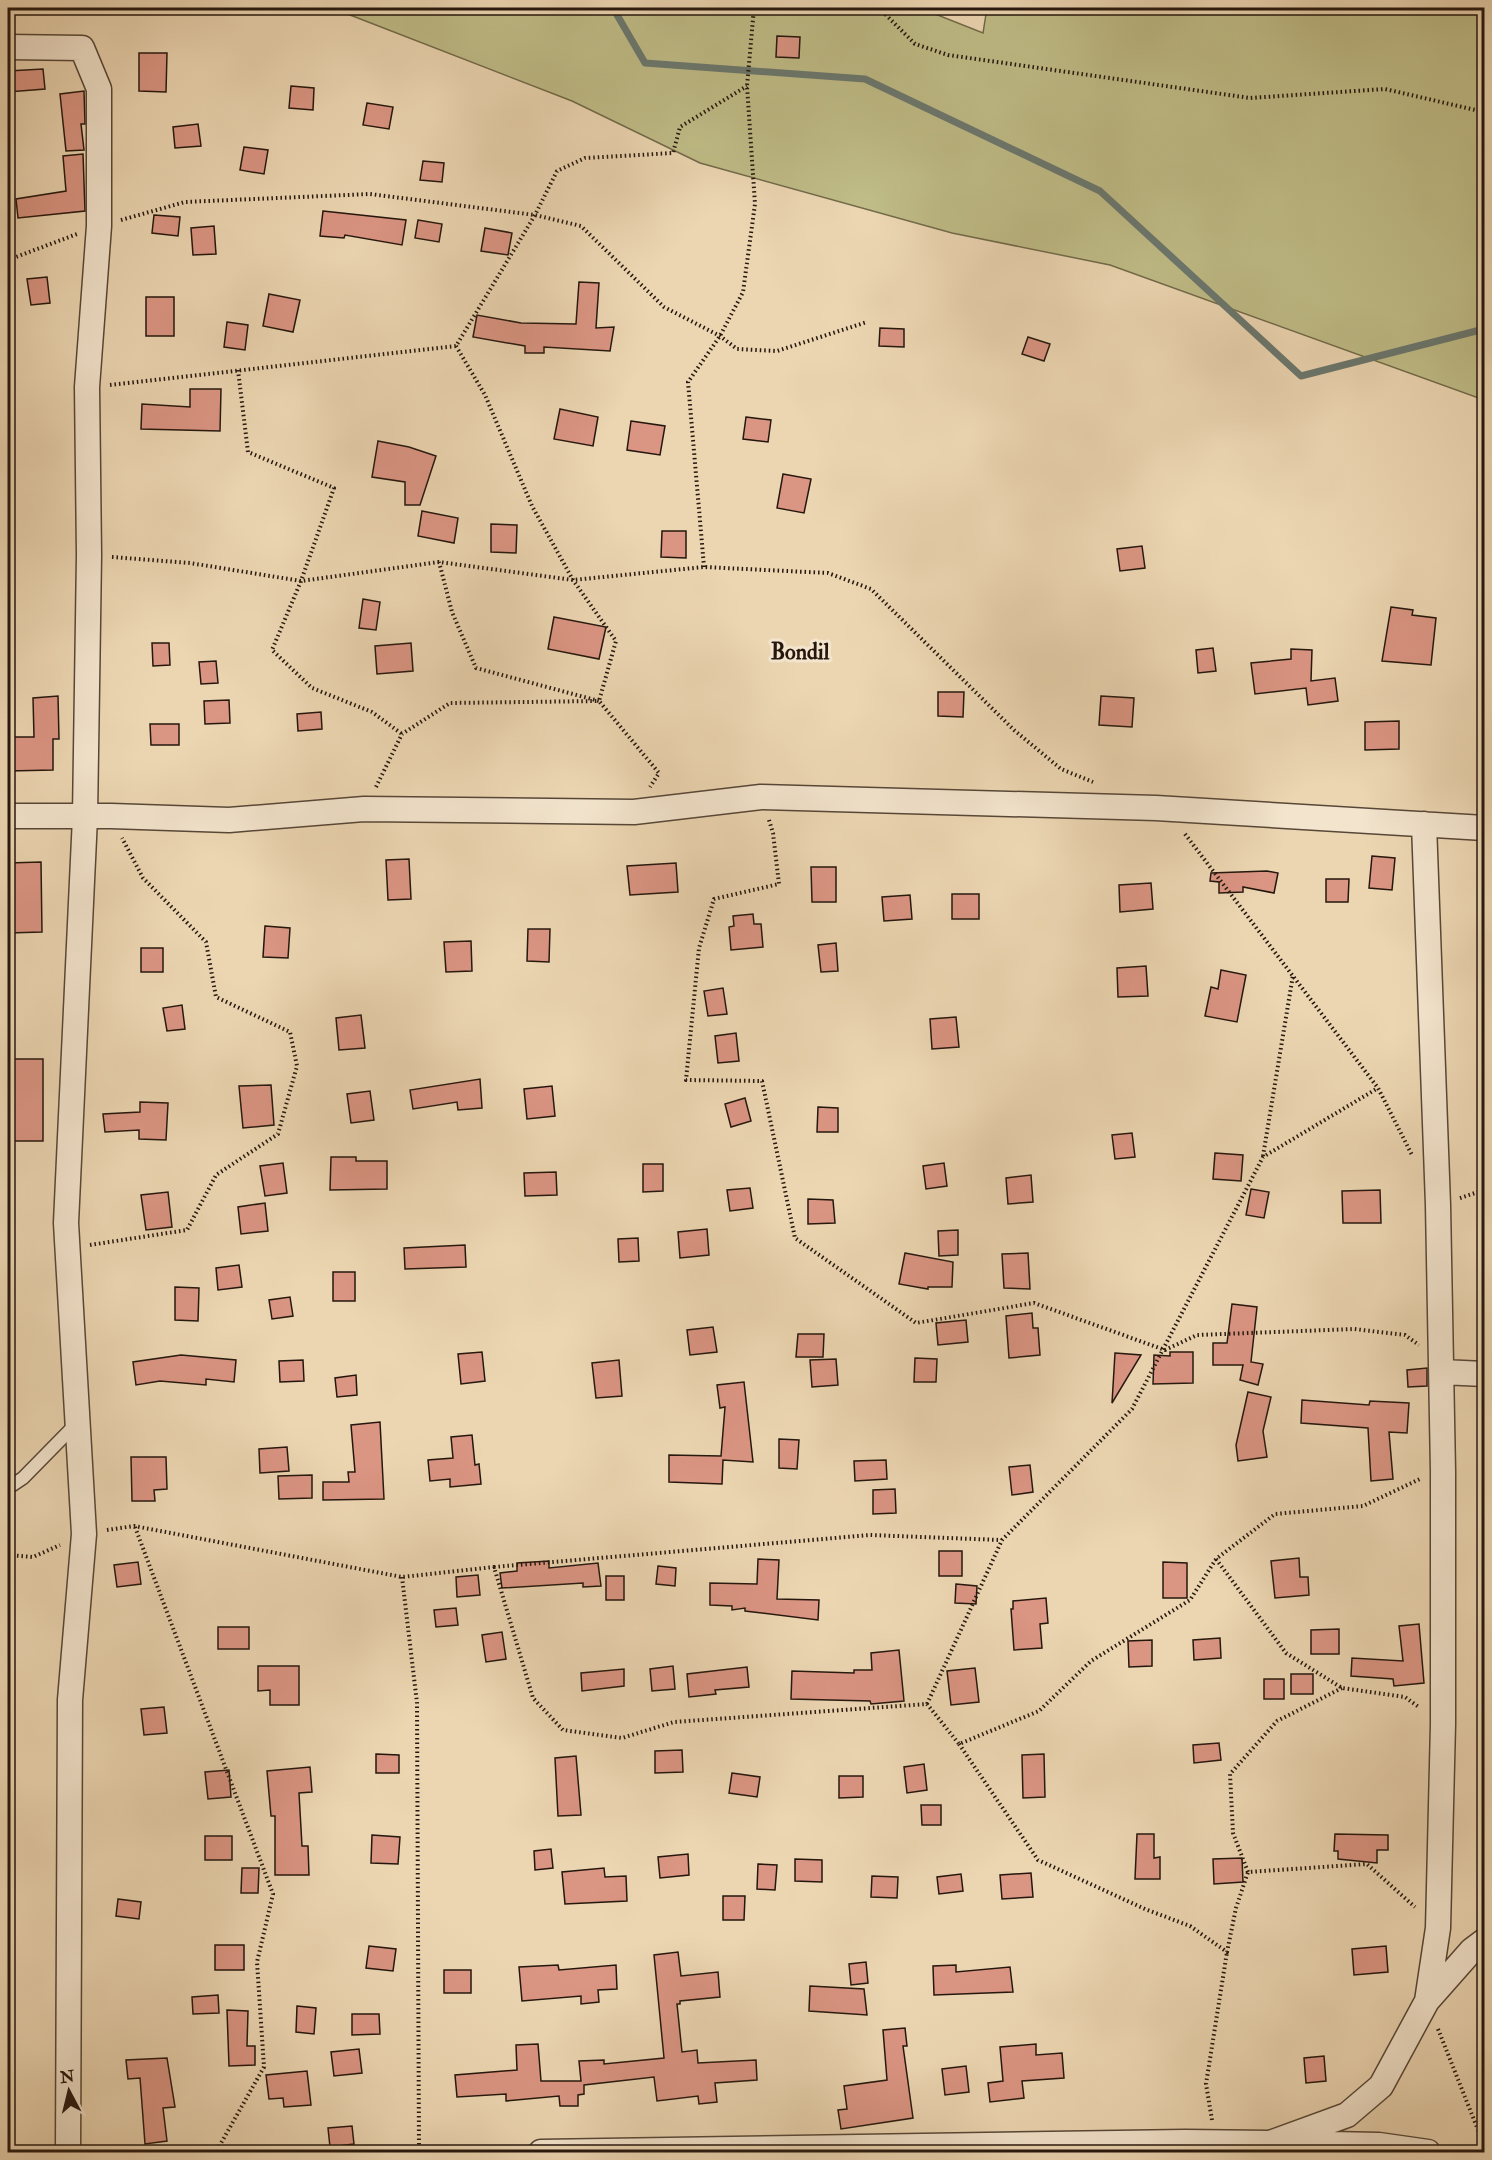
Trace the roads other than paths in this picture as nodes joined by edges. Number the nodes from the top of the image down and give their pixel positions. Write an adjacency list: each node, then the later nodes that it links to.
1 (8, 47): 3 (street)
2 (8, 816): 3 (street)
3 (85, 817): 4 (street); 8 (street)
4 (1424, 824): 5 (street); 6 (street)
5 (1485, 828)
6 (1442, 1367): 7 (street); 11 (street)
7 (1485, 1374)
8 (79, 1421): 9 (lane); 13 (street)
9 (8, 1488)
10 (1485, 1941): 11 (street)
11 (1427, 2001): 12 (street)
12 (1270, 2143): 14 (street); 15 (street)
13 (68, 2152)
14 (541, 2152)
15 (1428, 2152)

